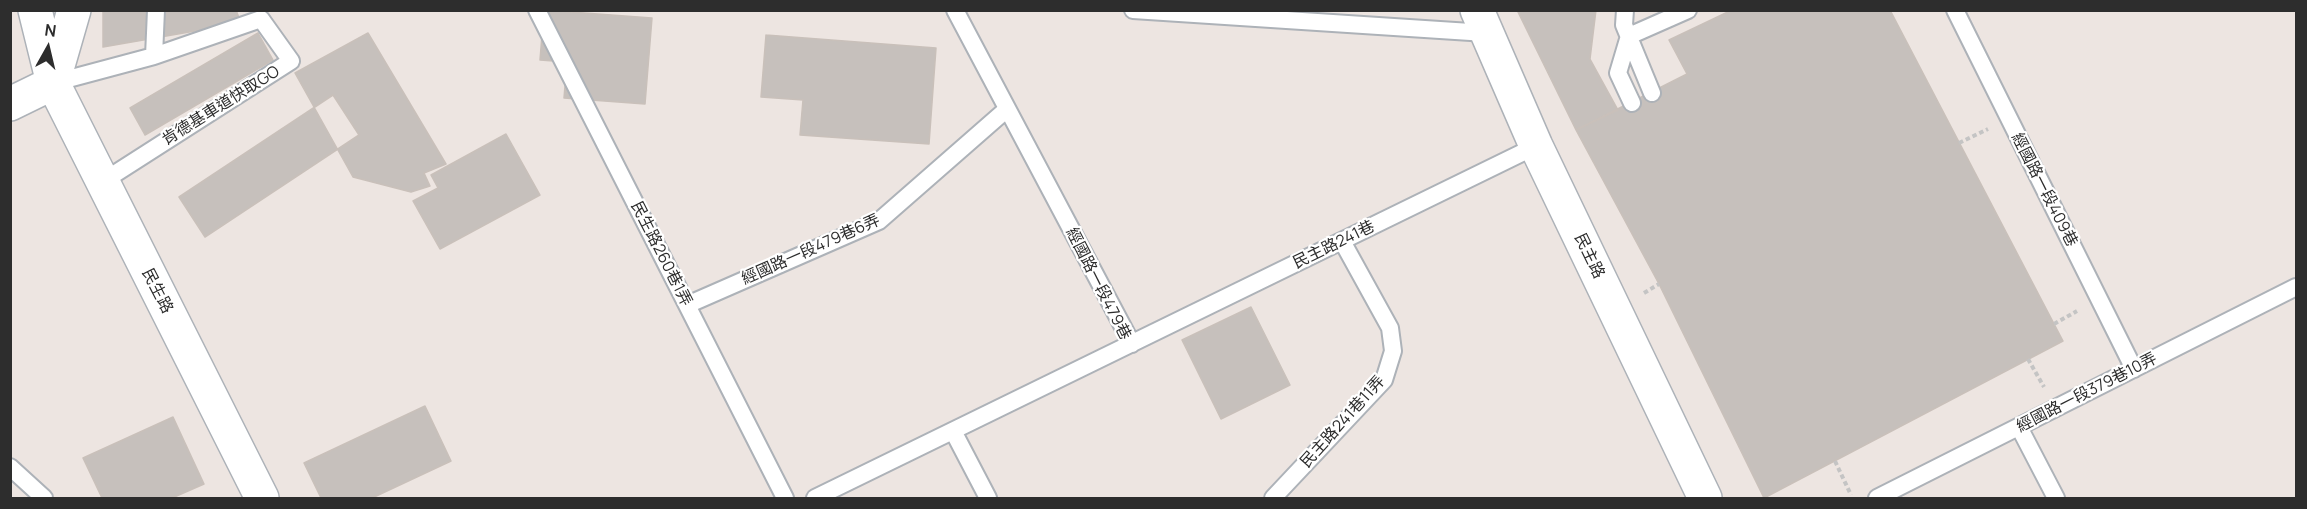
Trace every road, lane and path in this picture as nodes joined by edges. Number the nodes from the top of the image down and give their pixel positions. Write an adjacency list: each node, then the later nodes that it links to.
1 (35, 10): 13 (street, 民生路)
2 (74, 10): 13 (street)
3 (156, 10): 12 (lane)
4 (537, 10): 22 (lane, 民生路260巷1弄)
5 (955, 10): 17 (lane, 經國路一段479巷)
6 (1133, 10): 10 (lane)
7 (1625, 10): 11 (lane)
8 (1688, 10): 11 (lane)
9 (1955, 10): 24 (lane, 經國路一段409巷)
10 (1481, 22): 18 (street, 民主路)
11 (1629, 36): 14 (lane); 15 (lane)
12 (154, 56): 13 (lane); 19 (lane, 肯德基車道快取GO)
13 (53, 83): 16 (street); 19 (street, 民生路)
14 (1652, 93)
15 (1632, 103)
16 (10, 104)
17 (1007, 109): 22 (lane, 經國路一段479巷6弄); 23 (lane, 經國路一段479巷)
18 (1536, 146): 20 (lane, 民主路241巷); 35 (street, 民主路)
19 (102, 182): 30 (street, 民生路)
20 (1342, 241): 23 (lane, 民主路241巷); 34 (lane, 民主路241巷11弄)
21 (2296, 290): 24 (lane, 經國路一段379巷10弄)
22 (687, 305): 31 (lane, 民生路260巷1弄)
23 (1131, 344): 26 (lane, 經國路一段479巷)
24 (2134, 369): 25 (lane, 經國路一段379巷10弄)
25 (2019, 427): 37 (lane, 經國路一段379巷10弄); 38 (lane)
26 (953, 431): 32 (lane, 經國路一段479巷); 33 (lane)
27 (1834, 461): 36 (path)
28 (10, 467): 29 (lane)
29 (44, 498)
30 (262, 498)
31 (785, 498)
32 (815, 498)
33 (988, 498)
34 (1273, 498)
35 (1705, 498)
36 (1853, 498)
37 (1877, 498)
38 (2056, 498)

